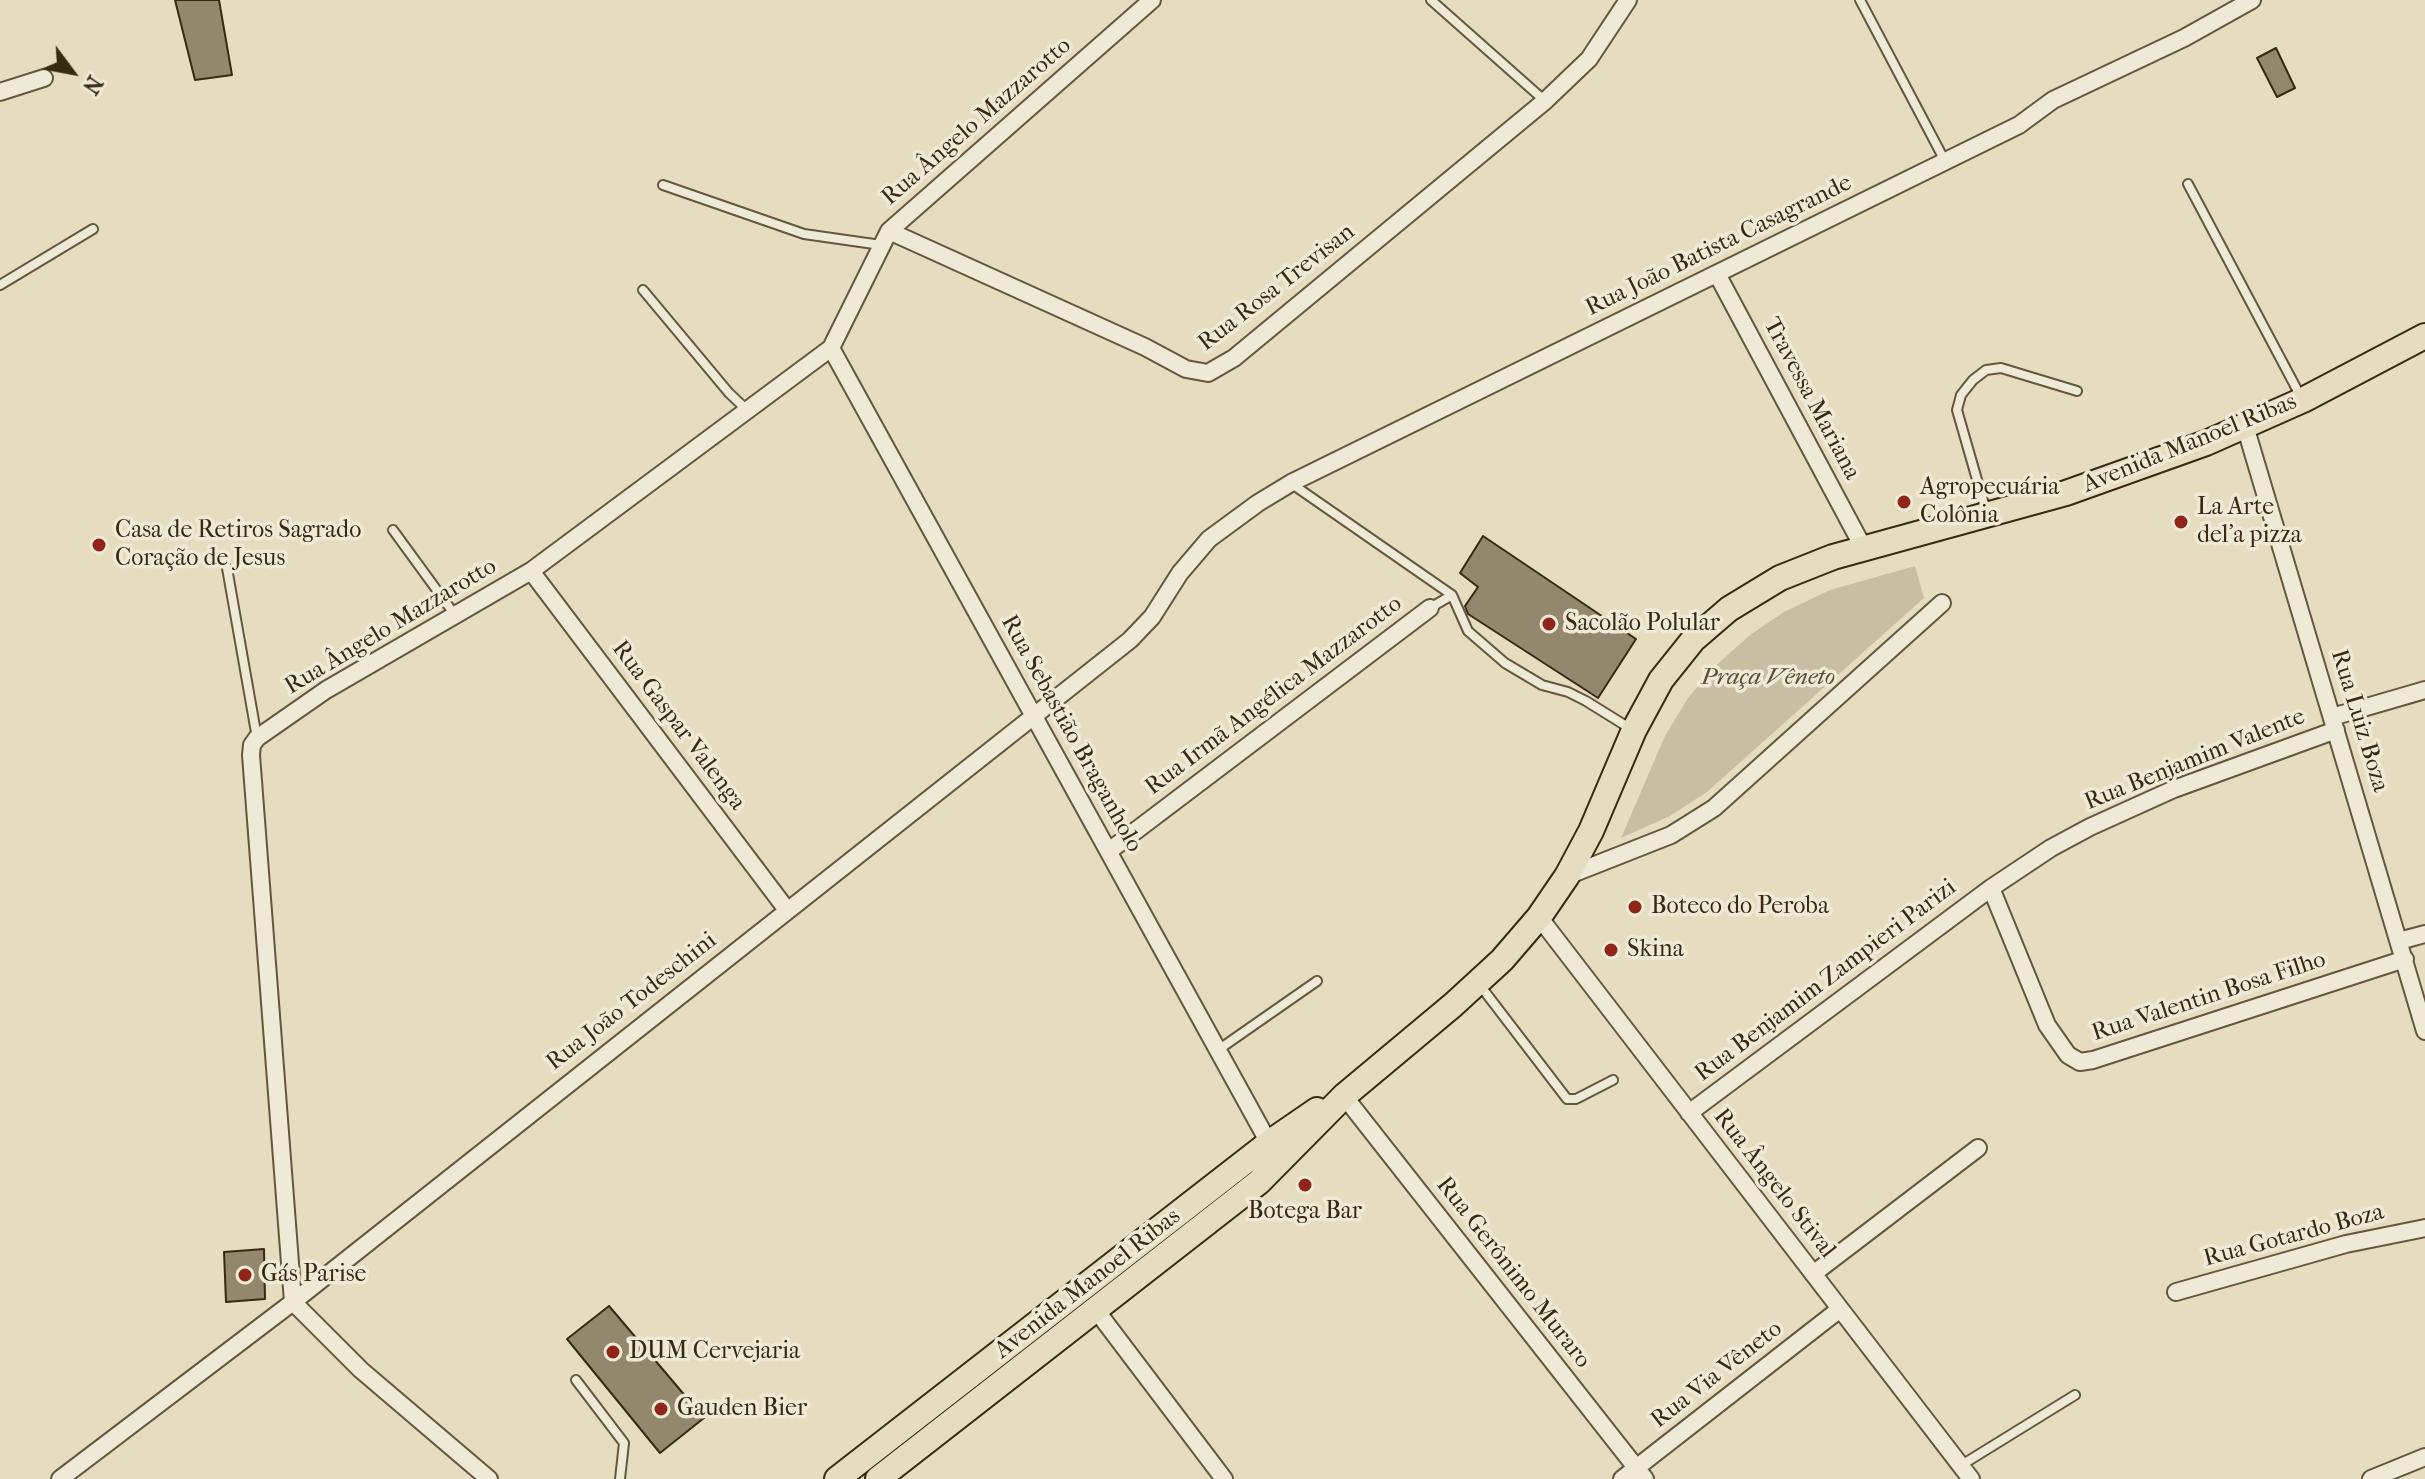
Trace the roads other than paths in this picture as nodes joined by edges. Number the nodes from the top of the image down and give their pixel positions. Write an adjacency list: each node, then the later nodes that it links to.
1 (1152, 0): 13 (street, Rua Ângelo Mazzarotto)
2 (1431, 0): 8 (lane)
3 (1628, 0): 8 (street, Rua Rosa Trevisan)
4 (1860, 0): 9 (lane)
5 (2252, 0): 9 (street, Rua João Batista Casagrande)
6 (44, 78): 7 (street)
7 (0, 92)
8 (1545, 101): 13 (street, Rua Rosa Trevisan)
9 (1945, 161): 14 (street, Rua João Batista Casagrande)
10 (2188, 184): 20 (lane)
11 (663, 185): 13 (lane)
12 (93, 229): 15 (lane)
13 (885, 238): 18 (street, Rua Ângelo Mazzarotto)
14 (1717, 274): 23 (street, Rua João Batista Casagrande); 27 (street, Travessa Mariana)
15 (0, 285)
16 (643, 290): 21 (lane)
17 (2425, 336): 20 (main road, Avenida Manoel Ribas)
18 (831, 348): 21 (street, Rua Ângelo Mazzarotto); 35 (street, Rua Sebastião Braganholo)
19 (2077, 391): 24 (lane)
20 (2303, 400): 22 (main road, Avenida Manoel Ribas)
21 (748, 410): 29 (street, Rua Ângelo Mazzarotto)
22 (2245, 426): 24 (main road, Avenida Manoel Ribas); 36 (street, Rua Luiz Boza)
23 (1291, 483): 26 (street, Rua João Batista Casagrande); 30 (lane)
24 (1987, 516): 27 (main road, Avenida Manoel Ribas)
25 (393, 530): 33 (lane)
26 (1209, 539): 35 (street, Rua João Todeschini)
27 (1863, 547): 37 (main road, Avenida Manoel Ribas)
28 (227, 568): 38 (lane)
29 (531, 571): 33 (street, Rua Ângelo Mazzarotto); 42 (street, Rua Gaspar Valenga)
30 (1452, 595): 32 (lane); 37 (lane)
31 (1942, 603): 40 (street)
32 (1430, 608): 39 (street, Rua Irmã Angélica Mazzarotto)
33 (455, 615): 38 (street, Rua Ângelo Mazzarotto)
34 (2425, 690): 36 (street, Rua Benjamim Valente)
35 (1034, 716): 39 (street, Rua Sebastião Braganholo); 42 (street, Rua João Todeschini)
36 (2334, 724): 41 (street, Rua Benjamim Valente); 45 (street, Rua Luiz Boza)
37 (1634, 730): 40 (main road, Avenida Manoel Ribas)
38 (257, 738): 59 (street)
39 (1109, 851): 50 (street, Rua Sebastião Braganholo)
40 (1567, 876): 43 (main road, Avenida Manoel Ribas)
41 (1991, 888): 46 (street, Rua Valentin Bosa Filho); 53 (street, Rua Benjamim Zampieri Parizi)
42 (787, 910): 59 (street, Rua João Todeschini)
43 (1539, 917): 48 (main road, Avenida Manoel Ribas); 53 (street, Rua Ângelo Stival)
44 (2425, 934): 45 (street)
45 (2399, 941): 46 (street, Rua Luiz Boza)
46 (2405, 959): 49 (street, Rua Luiz Boza)
47 (1317, 981): 50 (lane)
48 (1478, 983): 51 (lane); 52 (main road, Avenida Manoel Ribas)
49 (2425, 1031)
50 (1218, 1050): 54 (street, Rua Sebastião Braganholo)
51 (1613, 1080)
52 (1344, 1096): 54 (main road, Avenida Manoel Ribas); 61 (main road, Avenida Manoel Ribas); 66 (street, Rua Gerônimo Muraro)
53 (1689, 1113): 57 (street, Rua Ângelo Stival)
54 (1269, 1143): 70 (main road, Avenida Manoel Ribas)
55 (1978, 1148): 57 (street)
56 (2425, 1228): 58 (street, Rua Gotardo Boza)
57 (1813, 1274): 60 (street, Rua Ângelo Stival)
58 (2176, 1292)
59 (293, 1302): 67 (street, Rua João Todeschini); 68 (street)
60 (1840, 1309): 65 (street, Rua Ângelo Stival); 66 (street, Rua Via Vêneto)
61 (1096, 1310): 71 (main road, Avenida Manoel Ribas); 72 (street)
62 (576, 1380): 69 (lane)
63 (2075, 1395): 65 (lane)
64 (2425, 1457): 74 (street)
65 (1965, 1472)
66 (1640, 1474): 73 (street, Rua Via Vêneto)
67 (60, 1479)
68 (489, 1479)
69 (620, 1479)
70 (837, 1479)
71 (878, 1479)
72 (1224, 1479)
73 (1622, 1479)
74 (2371, 1479)

